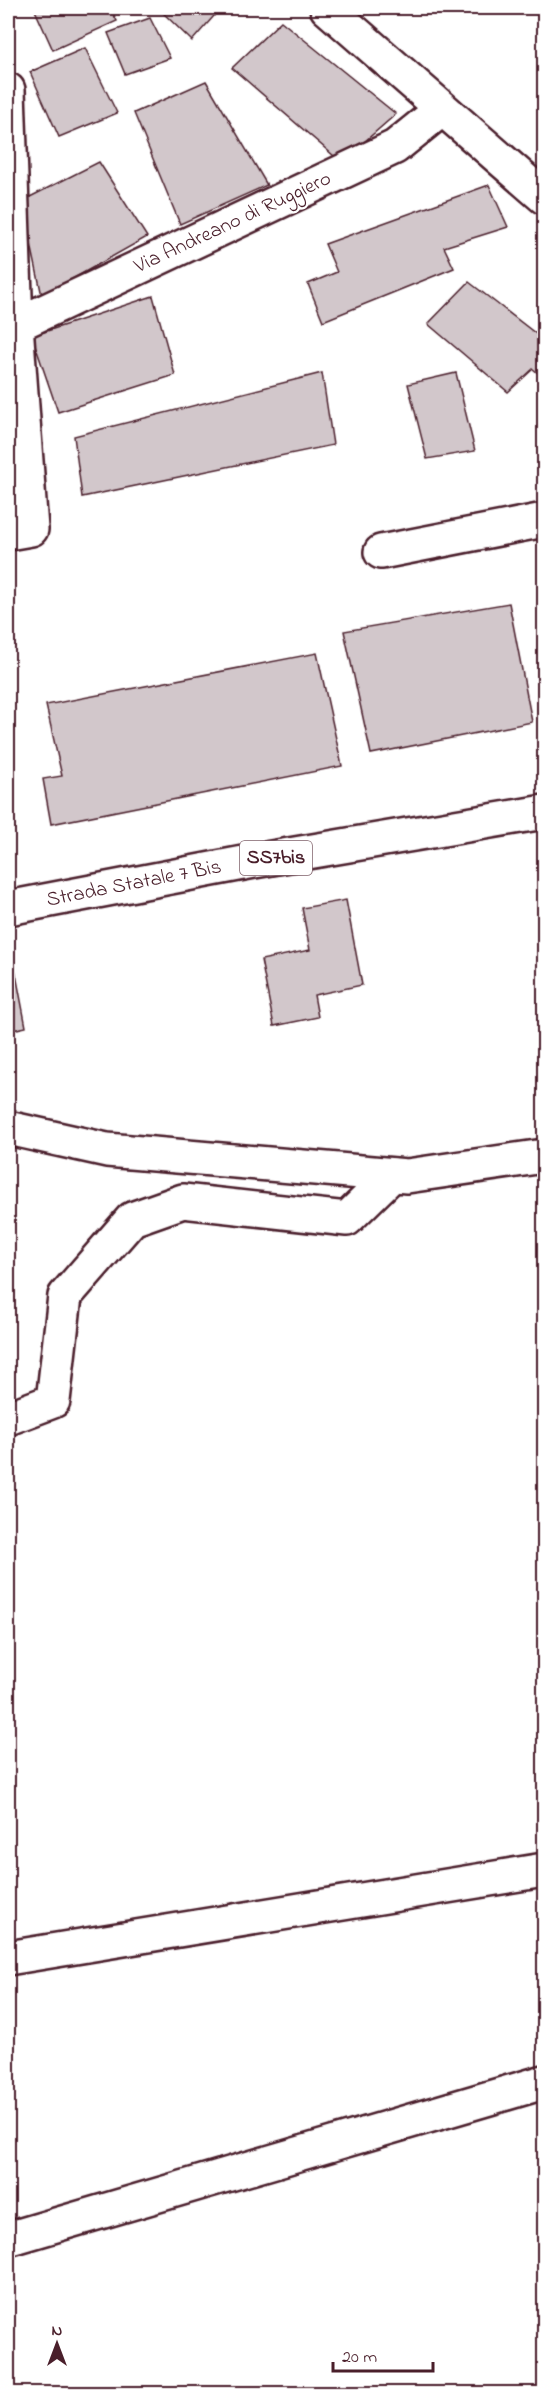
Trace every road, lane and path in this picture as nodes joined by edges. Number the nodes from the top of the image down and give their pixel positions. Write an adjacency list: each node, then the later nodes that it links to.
1 (327, 8): 3 (street)
2 (8, 90): 5 (street)
3 (442, 109): 4 (street); 5 (street, Via Andreano di Ruggiero)
4 (544, 197)
5 (16, 325): 7 (street)
6 (544, 520): 8 (street)
7 (19, 531)
8 (381, 552)
9 (544, 812): 10 (street, Strada Statale 7 Bis / SS7bis)
10 (8, 908)
11 (8, 1128): 13 (street)
12 (544, 1156): 13 (street)
13 (392, 1175): 14 (street)
14 (8, 1418)
15 (544, 1870): 16 (street)
16 (8, 1958)
17 (544, 2082): 18 (street)
18 (8, 2239)

